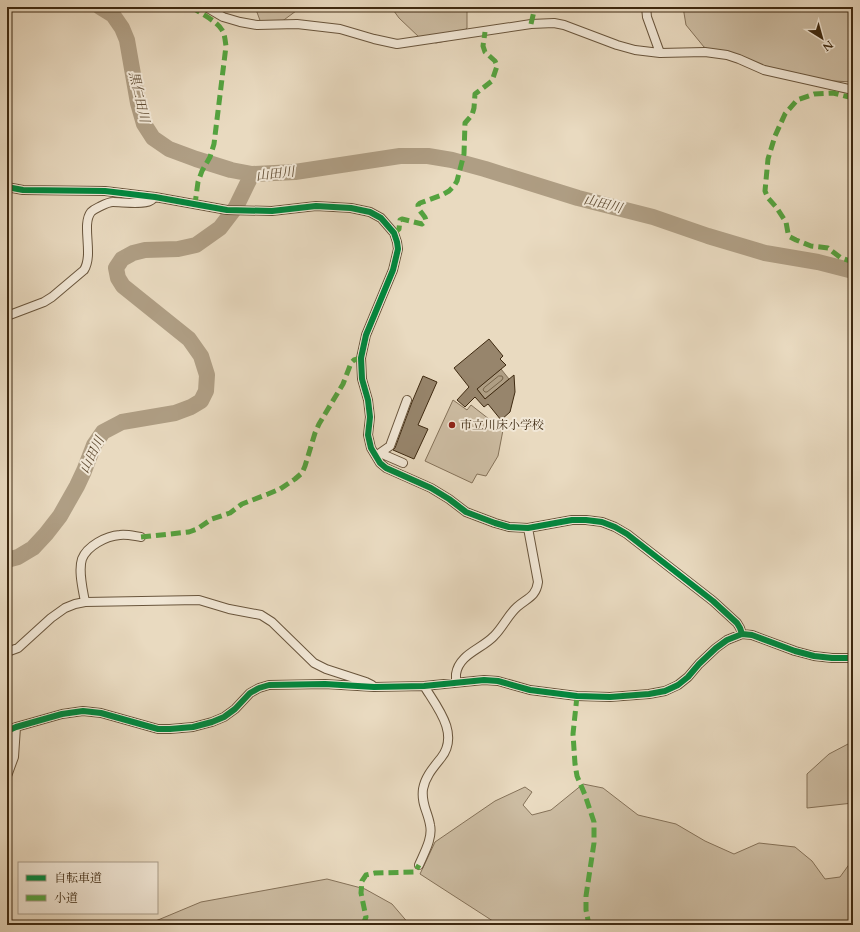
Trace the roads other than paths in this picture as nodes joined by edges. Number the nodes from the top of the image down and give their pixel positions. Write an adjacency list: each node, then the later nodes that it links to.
1 (206, 7): 3 (street)
2 (646, 7): 3 (street)
3 (660, 53): 4 (street)
4 (853, 90)
5 (7, 187): 6 (street)
6 (155, 197): 7 (street); 9 (street)
7 (7, 316)
8 (407, 400): 9 (street)
9 (378, 455): 10 (street); 11 (street)
10 (403, 463)
11 (528, 528): 14 (street); 17 (street)
12 (141, 537): 13 (street)
13 (85, 602): 15 (street); 19 (street)
14 (742, 634): 16 (street); 17 (street)
15 (7, 652)
16 (853, 658)
17 (456, 683): 18 (street)
18 (424, 686): 19 (street); 23 (street)
19 (374, 687): 20 (street)
20 (16, 727): 21 (street); 22 (street)
21 (7, 731)
22 (7, 776)
23 (419, 865)

